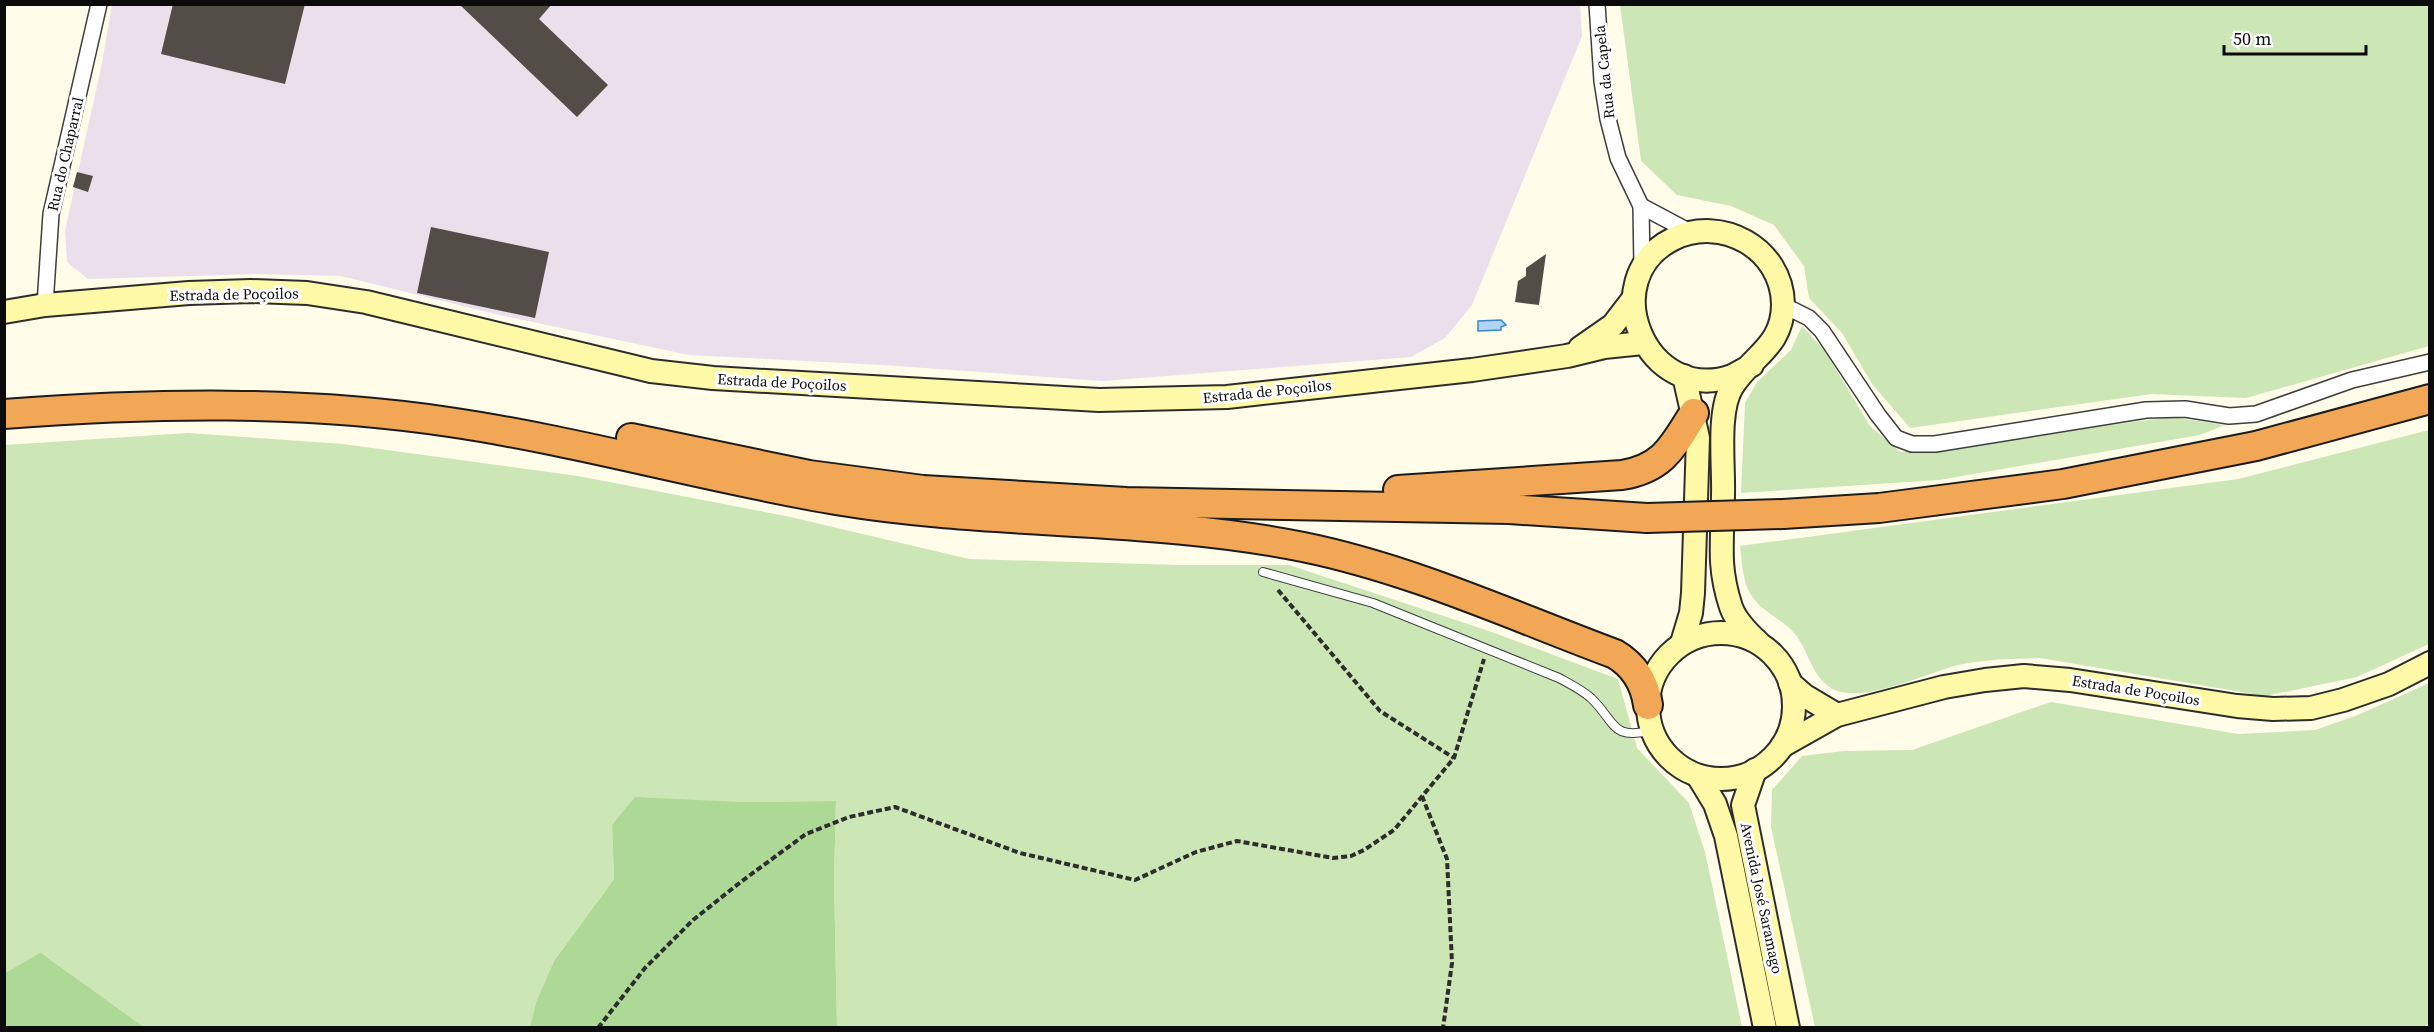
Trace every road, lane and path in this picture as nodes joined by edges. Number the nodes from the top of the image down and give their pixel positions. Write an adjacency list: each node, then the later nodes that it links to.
1 (99, 4): 7 (street, Rua do Chaparral)
2 (1597, 4): 3 (street, Rua da Capela)
3 (1641, 206): 4 (street); 5 (street, Rua da Capela)
4 (1690, 232): 5 (street, Estrada de Poçoilos); 8 (street, Estrada de Poçoilos)
5 (1642, 269): 6 (street, Estrada de Poçoilos)
6 (1633, 298): 10 (street, Estrada de Poçoilos); 11 (street, Estrada de Poçoilos)
7 (45, 305): 9 (street, Estrada de Poçoilos); 11 (street, Estrada de Poçoilos)
8 (1783, 305): 12 (street); 13 (street, Estrada de Poçoilos)
9 (4, 312)
10 (1643, 343): 11 (street, Estrada de Poçoilos); 14 (street, Estrada de Poçoilos)
11 (1567, 356)
12 (2430, 362)
13 (1752, 365): 14 (street, Estrada de Poçoilos); 21 (street, Estrada de Poçoilos)
14 (1684, 376): 17 (street)
15 (4, 395): 19 (highway)
16 (2430, 399): 19 (highway, bridge)
17 (1694, 412): 19 (highway); 22 (street)
18 (4, 414): 19 (highway)
19 (1127, 513): 27 (highway)
20 (1263, 572): 23 (lane); 29 (path)
21 (1758, 642): 22 (street); 25 (street, Estrada de Poçoilos)
22 (1682, 644): 27 (street)
23 (1487, 650): 27 (lane); 29 (path)
24 (2430, 663): 26 (street, Estrada de Poçoilos)
25 (1790, 683): 26 (street, Estrada de Poçoilos); 28 (street, Estrada de Poçoilos)
26 (1837, 715): 28 (street, Estrada de Poçoilos)
27 (1649, 718): 31 (street, Estrada de Poçoilos)
28 (1782, 746): 30 (street, Estrada de Poçoilos)
29 (1454, 758): 32 (path)
30 (1755, 770): 31 (street, Estrada de Poçoilos); 36 (street, Avenida José Saramago)
31 (1698, 776): 35 (street, Avenida José Saramago)
32 (1422, 796): 33 (path); 34 (path)
33 (598, 1028)
34 (1443, 1028)
35 (1765, 1028)
36 (1788, 1028)

